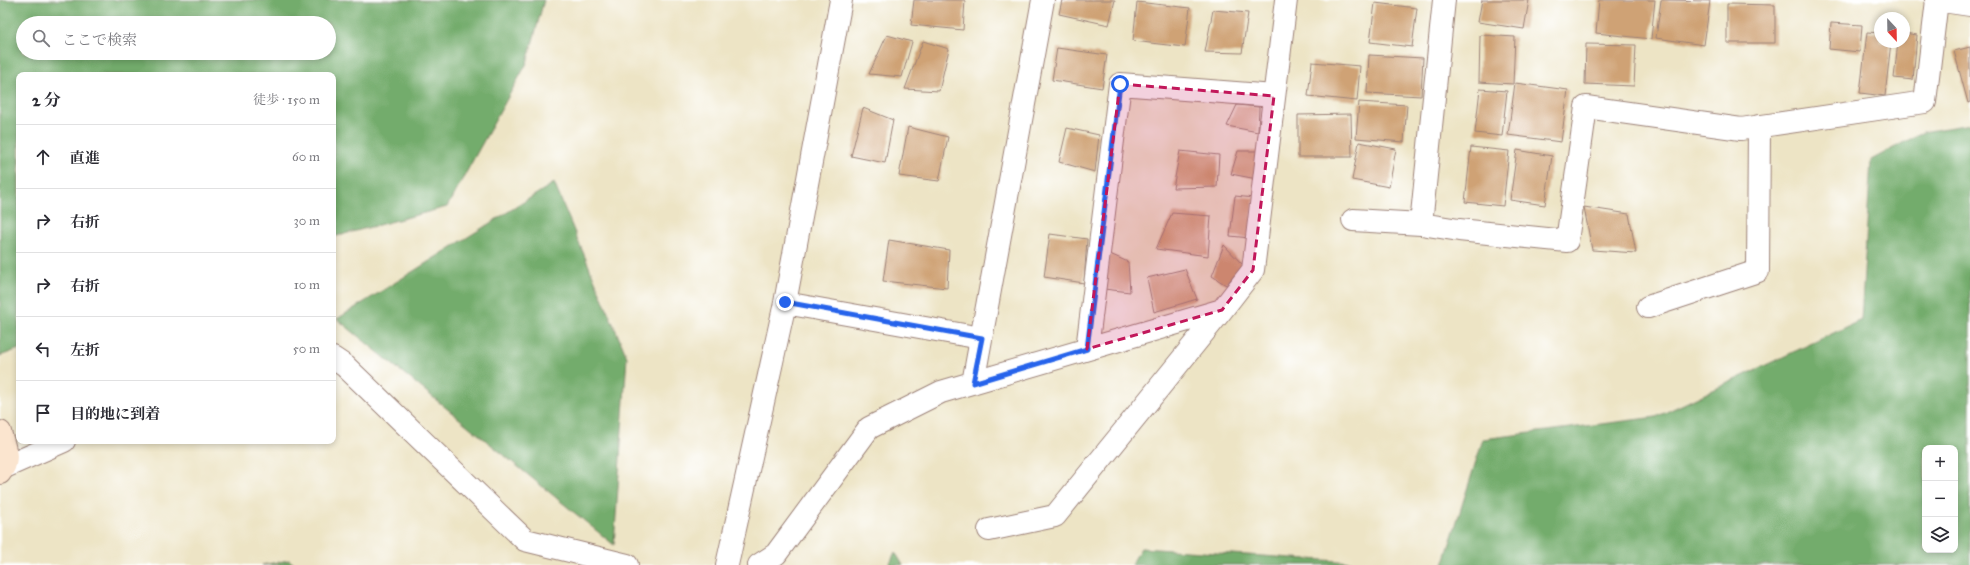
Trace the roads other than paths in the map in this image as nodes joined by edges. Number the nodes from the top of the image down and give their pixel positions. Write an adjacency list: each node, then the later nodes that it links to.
1 (1043, 0): 14 (street)
2 (1286, 0): 7 (street)
3 (1444, 0): 10 (street)
4 (1937, 0): 6 (street); 8 (street)
5 (843, 1): 11 (street)
6 (1970, 4)
7 (1274, 96): 13 (street); 15 (street)
8 (1759, 126): 10 (street); 12 (street)
9 (1353, 220): 10 (street)
10 (1421, 224)
11 (785, 302): 14 (street); 23 (street)
12 (1648, 307)
13 (1222, 310): 15 (street); 21 (street)
14 (982, 338): 17 (street)
15 (1087, 349): 17 (street)
16 (336, 360): 22 (street)
17 (973, 383): 24 (street)
18 (0, 432): 20 (main road)
19 (58, 444): 20 (street)
20 (2, 470)
21 (989, 530)
22 (627, 565)
23 (727, 565)
24 (759, 565)

